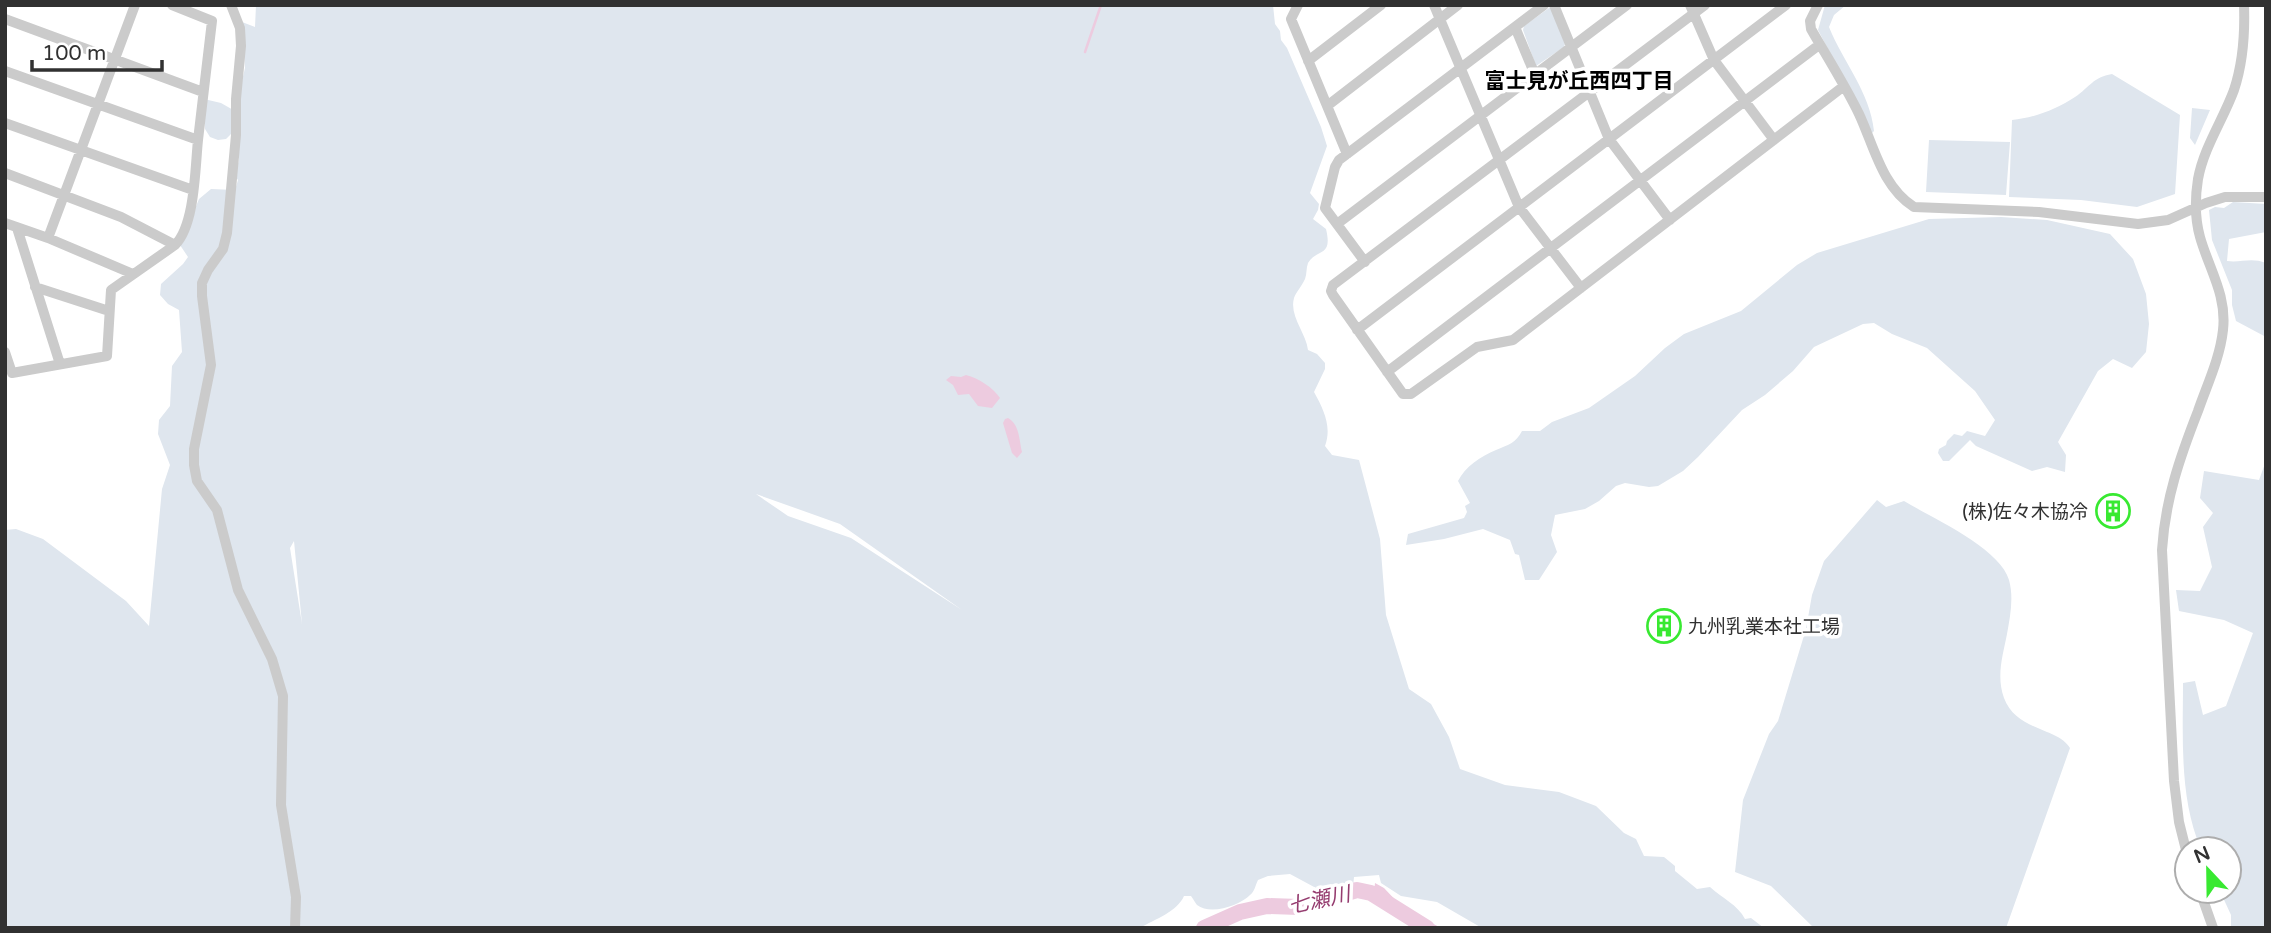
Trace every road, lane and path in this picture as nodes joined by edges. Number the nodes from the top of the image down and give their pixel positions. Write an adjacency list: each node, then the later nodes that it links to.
1 (135, 5): 21 (street)
2 (172, 5): 28 (street)
3 (231, 5): 66 (street)
4 (1298, 5): 23 (street)
5 (1381, 5): 23 (street)
6 (1434, 5): 17 (street)
7 (1458, 5): 17 (street)
8 (1544, 5): 18 (street)
9 (1554, 5): 20 (street)
10 (1627, 5): 20 (street)
11 (1704, 5): 15 (street)
12 (1786, 5): 22 (street)
13 (1818, 5): 19 (street)
14 (2244, 5): 47 (street)
15 (1692, 9): 22 (street); 29 (street)
16 (5, 19): 21 (street)
17 (1440, 19): 24 (street); 32 (street)
18 (1515, 27): 24 (street); 26 (street)
19 (1819, 45): 27 (street); 30 (street)
20 (1571, 47): 26 (street); 29 (street)
21 (114, 60): 28 (street); 31 (street)
22 (1714, 60): 30 (street); 35 (street)
23 (1308, 61): 32 (street)
24 (1461, 67): 33 (street); 39 (street)
25 (5, 71): 31 (street)
26 (1535, 75): 33 (street)
27 (1844, 86): 37 (street); 47 (street)
28 (203, 92): 36 (street)
29 (1590, 92): 35 (street); 40 (street)
30 (1745, 101): 37 (street); 42 (street)
31 (97, 105): 36 (street); 38 (street)
32 (1327, 106): 39 (street)
33 (1481, 115): 40 (street); 50 (street)
34 (5, 123): 38 (street)
35 (1609, 139): 42 (street); 46 (street)
36 (198, 140): 43 (street)
37 (1774, 140): 48 (street)
38 (81, 150): 43 (street); 44 (street)
39 (1347, 154): 50 (street)
40 (1500, 160): 46 (street); 55 (street)
41 (5, 173): 44 (street)
42 (1641, 180): 48 (street); 54 (street)
43 (193, 190): 53 (street)
44 (64, 195): 52 (street); 53 (street)
45 (2266, 197): 47 (street)
46 (1519, 207): 54 (street); 60 (street)
47 (2196, 207): 64 (street)
48 (1670, 220): 58 (street)
49 (5, 223): 51 (street)
50 (1336, 224): 55 (street)
51 (17, 228): 52 (street); 57 (street)
52 (48, 238): 56 (street)
53 (175, 245): 56 (street)
54 (1551, 248): 58 (street); 63 (street)
55 (1365, 262): 60 (street)
56 (133, 274): 59 (street)
57 (35, 287): 59 (street); 62 (street)
58 (1581, 288): 63 (street)
59 (108, 311): 62 (street)
60 (1357, 330): 63 (street)
61 (5, 352): 62 (street)
62 (60, 364)
63 (1387, 372)
64 (2183, 835)
65 (2205, 905): 67 (street)
66 (295, 928)
67 (2213, 928)

